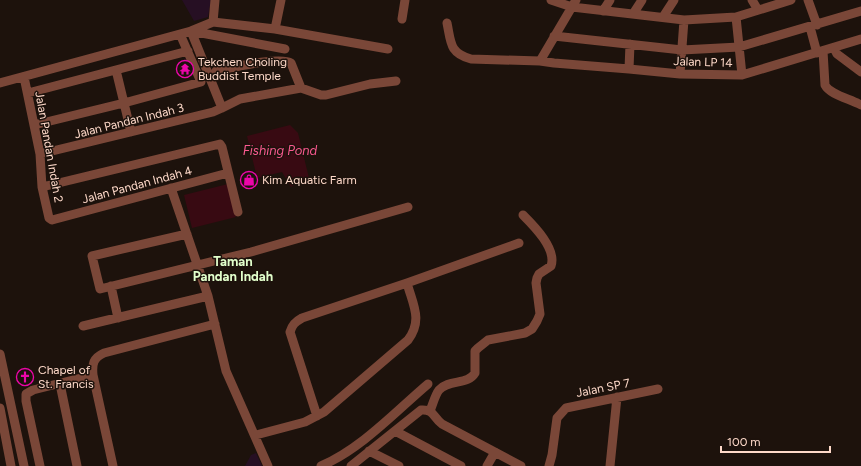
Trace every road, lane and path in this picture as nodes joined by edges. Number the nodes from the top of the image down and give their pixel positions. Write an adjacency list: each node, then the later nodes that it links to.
1 (215, 0): 20 (street)
2 (281, 0): 23 (street)
3 (405, 0): 18 (street)
4 (551, 0): 11 (street)
5 (610, 0): 13 (street)
6 (642, 0): 15 (street)
7 (674, 0): 17 (street)
8 (752, 0): 12 (street)
9 (808, 0): 22 (street)
10 (786, 1): 12 (street)
11 (574, 3): 13 (street); 26 (street)
12 (758, 10): 16 (street)
13 (603, 11): 15 (street)
14 (861, 12): 22 (street)
15 (633, 14): 17 (street)
16 (736, 17): 19 (street); 29 (street)
17 (663, 18): 19 (street)
18 (402, 19)
19 (684, 20): 34 (street)
20 (213, 22): 23 (street); 24 (street)
21 (447, 23): 36 (street, Jalan LP 14)
22 (813, 26): 29 (street); 35 (street)
23 (275, 29): 32 (street)
24 (191, 31): 25 (street); 31 (street); 50 (street)
25 (180, 34): 33 (street); 43 (street)
26 (554, 36): 28 (street); 36 (street)
27 (861, 39): 30 (street, Jalan LP 14)
28 (630, 44): 34 (street); 37 (street)
29 (739, 47): 34 (street); 42 (street)
30 (834, 48): 35 (street, Jalan LP 14); 40 (street)
31 (285, 49)
32 (388, 49)
33 (188, 50): 38 (street); 48 (street)
34 (682, 50): 41 (street)
35 (820, 52): 42 (street, Jalan LP 14); 49 (street)
36 (540, 61): 37 (street, Jalan LP 14)
37 (629, 69): 41 (street, Jalan LP 14)
38 (116, 70): 47 (street); 48 (street)
39 (216, 71): 46 (street)
40 (861, 72)
41 (680, 74): 42 (street, Jalan LP 14)
42 (742, 75)
43 (24, 77): 45 (street); 47 (street, Jalan Pandan Indah 2)
44 (396, 81): 46 (street)
45 (0, 83)
46 (301, 88): 50 (street, Jalan Pandan Indah 3)
47 (28, 93): 51 (street, Jalan Pandan Indah 2)
48 (124, 103): 51 (street); 52 (street)
49 (861, 105)
50 (222, 108): 52 (street, Jalan Pandan Indah 3)
51 (34, 125): 53 (street, Jalan Pandan Indah 2)
52 (131, 132): 53 (street, Jalan Pandan Indah 3)
53 (40, 154): 55 (street, Jalan Pandan Indah 2)
54 (228, 173): 55 (street); 56 (street, Jalan Pandan Indah 4); 58 (street)
55 (42, 187): 60 (street, Jalan Pandan Indah 2)
56 (171, 188): 60 (street, Jalan Pandan Indah 4); 61 (street)
57 (408, 207): 63 (street)
58 (238, 212)
59 (523, 215): 78 (street)
60 (52, 220)
61 (187, 234): 63 (street); 65 (street)
62 (519, 243): 64 (street)
63 (198, 266): 65 (street); 66 (street)
64 (407, 283): 79 (street); 79 (street)
65 (111, 286): 67 (street)
66 (208, 296): 67 (street); 68 (street)
67 (118, 318): 69 (street)
68 (215, 324): 71 (street); 81 (street)
69 (83, 326)
70 (0, 354): 72 (street)
71 (93, 375): 73 (street); 88 (street)
72 (3, 384): 85 (street)
73 (60, 384): 86 (street); 87 (street)
74 (428, 384): 90 (street)
75 (658, 389): 76 (street, Jalan SP 7)
76 (617, 397): 96 (street, Jalan SP 7); 97 (street)
77 (0, 408): 84 (street)
78 (425, 410): 80 (street); 83 (street)
79 (317, 416): 81 (street)
80 (395, 431): 82 (street); 93 (street)
81 (256, 435): 89 (street)
82 (369, 451): 91 (street); 92 (street)
83 (495, 452): 94 (street); 95 (street)
84 (7, 462)
85 (24, 466)
86 (40, 466)
87 (77, 466)
88 (113, 466)
89 (268, 466)
90 (321, 466)
91 (351, 466)
92 (398, 466)
93 (461, 466)
94 (487, 466)
95 (520, 466)
96 (549, 466)
97 (610, 466)

